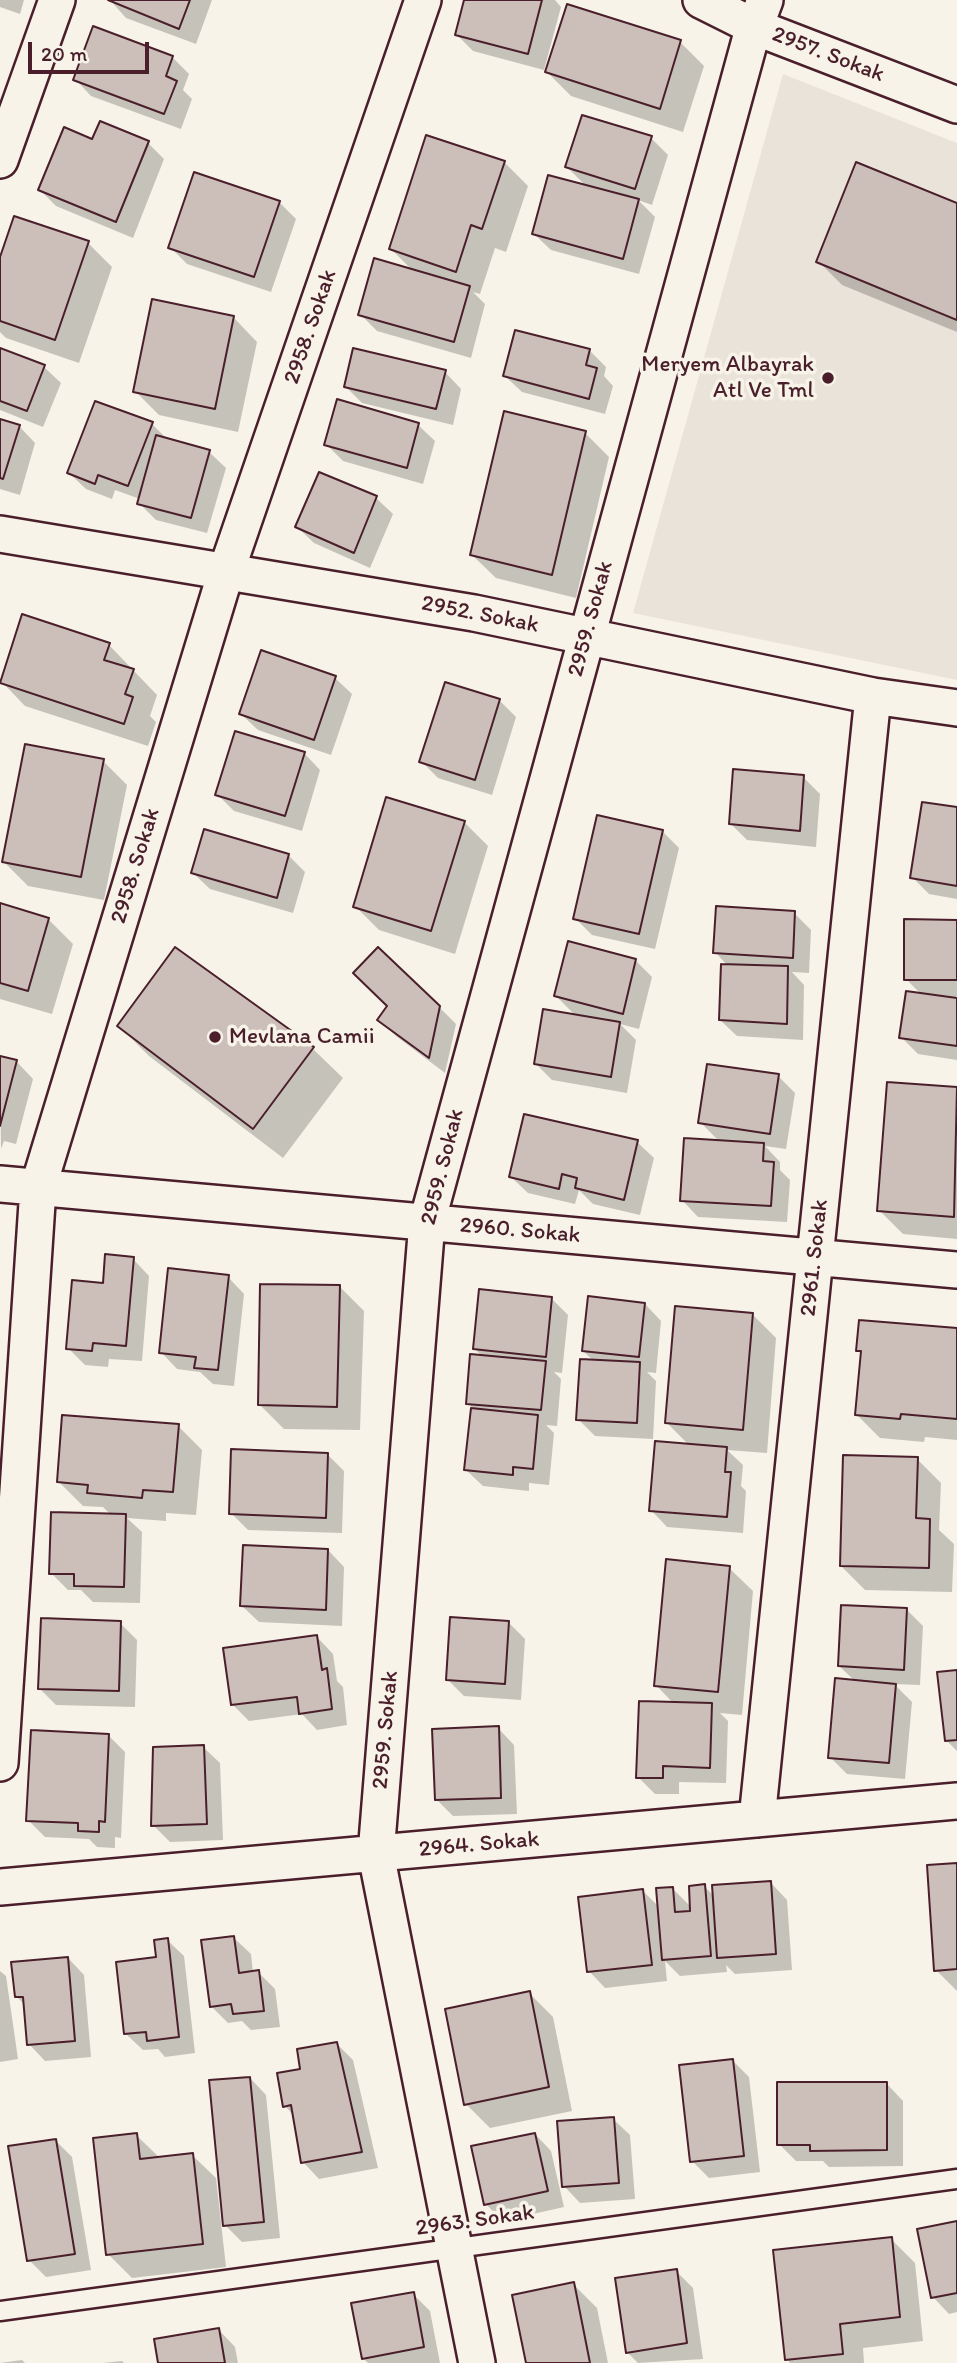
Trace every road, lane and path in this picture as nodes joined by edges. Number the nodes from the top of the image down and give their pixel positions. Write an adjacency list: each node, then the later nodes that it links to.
1 (57, 0): 6 (street)
2 (423, 0): 8 (street, 2958. Sokak)
3 (701, 0): 4 (street, 2957. Sokak)
4 (760, 13): 5 (street, 2957. Sokak); 9 (street, 2959. Sokak)
5 (957, 105)
6 (0, 160)
7 (0, 534): 8 (street, 2952. Sokak)
8 (226, 572): 9 (street, 2952. Sokak); 13 (street, 2958. Sokak)
9 (587, 636): 10 (street, 2952. Sokak); 14 (street, 2959. Sokak)
10 (873, 696): 11 (street, 2952. Sokak); 15 (street, 2961. Sokak)
11 (957, 708)
12 (0, 1184): 13 (street, 2960. Sokak)
13 (38, 1188): 14 (street, 2960. Sokak); 17 (street, 2958. Sokak)
14 (427, 1222): 15 (street, 2960. Sokak); 20 (street, 2959. Sokak)
15 (815, 1257): 16 (street, 2960. Sokak); 19 (street, 2961. Sokak)
16 (957, 1270)
17 (0, 1763)
18 (957, 1801): 19 (street, 2964. Sokak)
19 (757, 1819): 20 (street, 2964. Sokak)
20 (376, 1854): 21 (street, 2964. Sokak); 23 (street, 2959. Sokak)
21 (0, 1887)
22 (957, 2179): 23 (lane, 2963. Sokak)
23 (454, 2248): 24 (lane, 2963. Sokak); 25 (street, 2959. Sokak)
24 (0, 2311)
25 (477, 2363)

